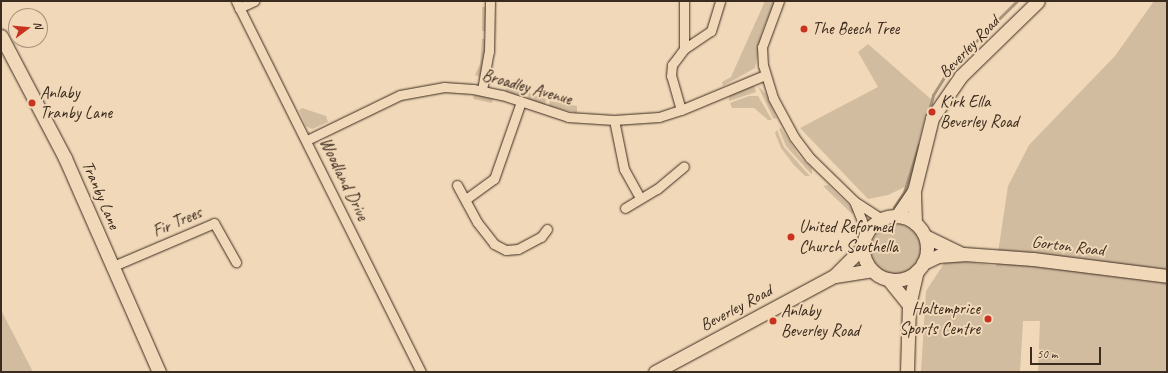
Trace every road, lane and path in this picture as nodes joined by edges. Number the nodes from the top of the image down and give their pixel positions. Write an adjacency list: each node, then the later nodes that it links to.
1 (254, 1): 7 (street)
2 (490, 1): 11 (street)
3 (684, 1): 9 (street)
4 (720, 1): 9 (street)
5 (779, 1): 10 (street)
6 (1038, 1): 18 (main road, Beverley Road)
7 (238, 4): 15 (street, Woodland Drive)
8 (1, 36): 34 (main road, Tranby Lane)
9 (684, 49): 13 (street)
10 (765, 75): 13 (street, Broadley Avenue); 21 (street)
11 (482, 90): 12 (street, Broadley Avenue); 15 (street, Broadley Avenue)
12 (521, 102): 14 (street, Broadley Avenue); 20 (street)
13 (681, 110): 14 (street, Broadley Avenue)
14 (614, 120): 19 (street)
15 (307, 140): 42 (street, Woodland Drive)
16 (684, 166): 19 (street)
17 (457, 185): 20 (street)
18 (914, 191): 23 (main road, Beverley Road); 25 (main road, Beverley Road)
19 (640, 198): 22 (street)
20 (466, 199): 29 (street)
21 (854, 201): 24 (street); 27 (street)
22 (625, 208)
23 (897, 216): 24 (main road); 25 (main road)
24 (882, 219): 27 (main road)
25 (915, 223): 28 (main road)
26 (548, 229): 29 (street)
27 (867, 233): 31 (main road)
28 (925, 236): 32 (main road, Gorton Road); 35 (main road)
29 (541, 237): 30 (street)
30 (548, 244)
31 (863, 247): 36 (main road); 37 (main road, Beverley Road)
32 (964, 254): 35 (main road, Gorton Road); 38 (main road, Gorton Road)
33 (236, 262): 34 (street, Fir Trees)
34 (111, 267): 41 (main road, Tranby Lane)
35 (920, 267): 39 (main road); 40 (main road)
36 (872, 270): 37 (main road, Beverley Road); 39 (main road)
37 (834, 276): 43 (main road, Beverley Road)
38 (1167, 276)
39 (888, 279): 40 (main road)
40 (909, 304): 44 (main road)
41 (159, 372)
42 (421, 372)
43 (655, 372)
44 (907, 372)

